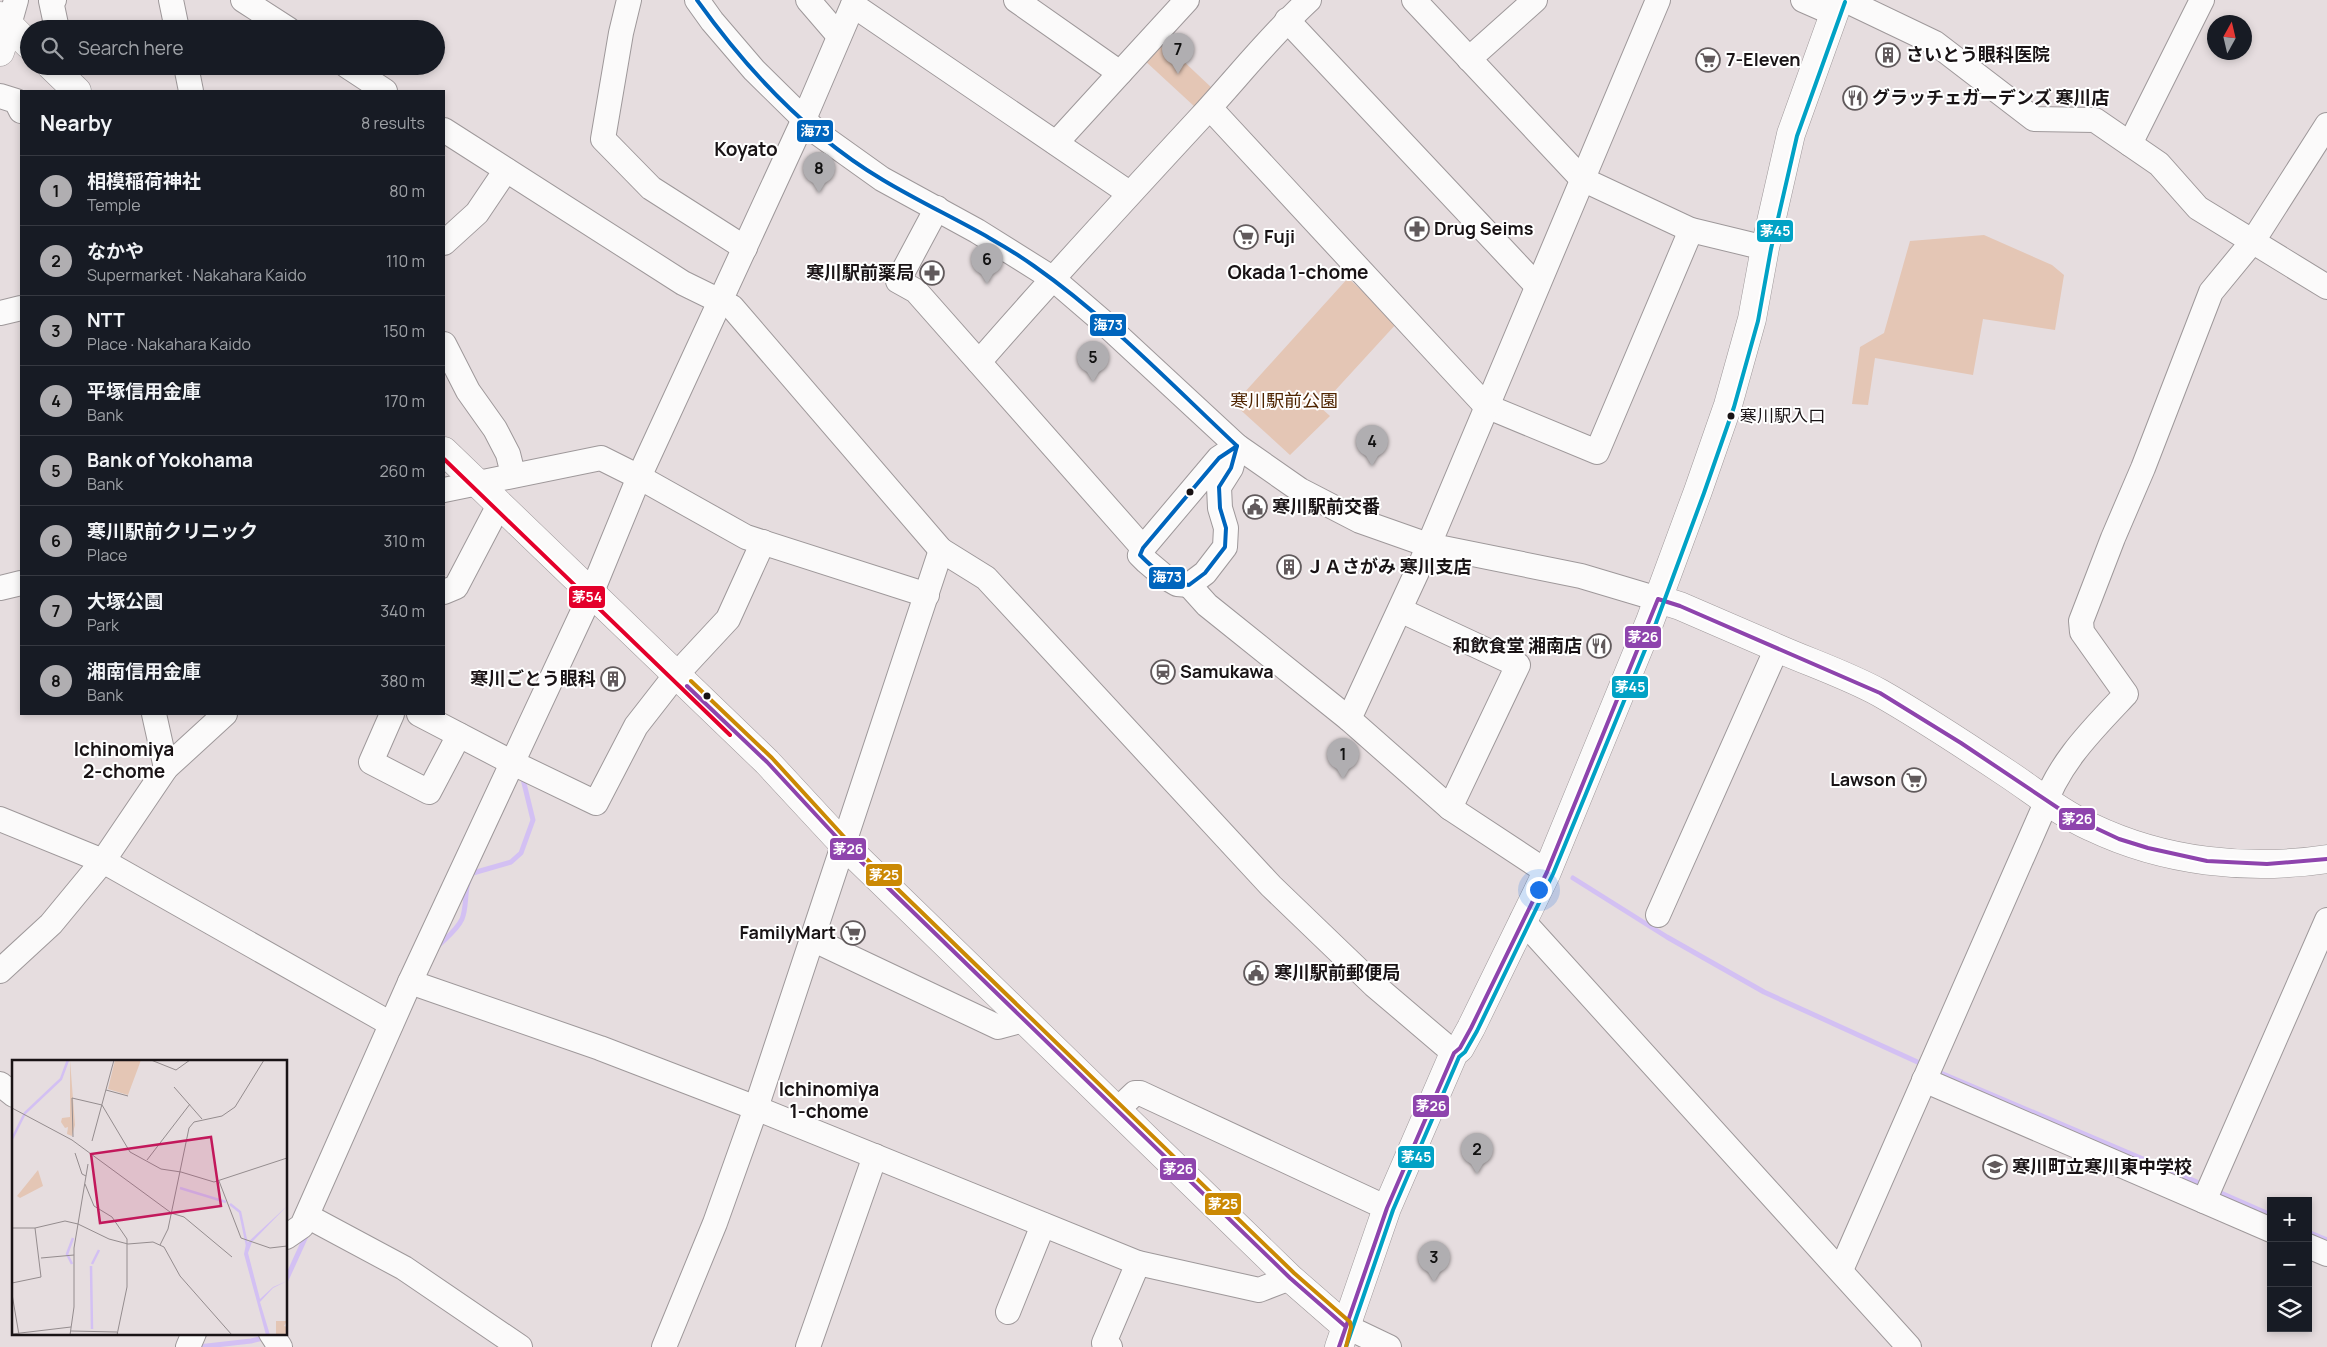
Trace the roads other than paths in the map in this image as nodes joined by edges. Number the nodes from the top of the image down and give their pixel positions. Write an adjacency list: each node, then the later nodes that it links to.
1 (53, 0): 18 (street)
2 (171, 0): 19 (street)
3 (243, 0): 20 (street)
4 (629, 0): 48 (street)
5 (697, 0): 36 (street)
6 (808, 0): 23 (street)
7 (1016, 0): 26 (street)
8 (1187, 0): 26 (street)
9 (1309, 0): 21 (street)
10 (1414, 0): 25 (street)
11 (1535, 0): 25 (street)
12 (1658, 0): 42 (street)
13 (1803, 0): 16 (street)
14 (2202, 0): 40 (street)
15 (854, 2): 23 (street); 39 (street)
16 (1840, 4): 40 (street); 49 (main road)
17 (6, 15): 22 (main road); 24 (main road)
18 (56, 20)
19 (175, 20)
20 (274, 20)
21 (1287, 20): 34 (street); 51 (street)
22 (20, 33)
23 (839, 36): 36 (street)
24 (0, 52)
25 (1469, 59): 42 (street)
26 (1120, 73): 39 (street)
27 (60, 75): 30 (main road)
28 (188, 75): 31 (street)
29 (361, 75): 32 (street)
30 (76, 90)
31 (191, 90)
32 (383, 90)
33 (0, 96): 35 (street)
34 (1210, 108): 43 (street); 58 (street)
35 (20, 109)
36 (804, 119): 44 (street); 48 (street)
37 (2327, 126): 46 (street)
38 (445, 131): 41 (street)
39 (1056, 143): 43 (street)
40 (2130, 144): 46 (street)
41 (506, 170): 47 (street); 53 (street)
42 (1582, 179): 45 (street); 51 (street)
43 (1129, 193): 50 (street)
44 (938, 208): 50 (street); 57 (street)
45 (1691, 230): 49 (street); 58 (street)
46 (2253, 241): 52 (street); 88 (street)
47 (445, 242)
48 (745, 248): 53 (street)
49 (1765, 248): 76 (main road)
50 (1052, 278): 57 (street); 59 (street)
51 (1537, 286): 58 (street)
52 (2327, 287)
53 (720, 301): 62 (street); 69 (street)
54 (20, 308): 55 (street)
55 (0, 313)
56 (445, 346): 61 (street)
57 (978, 362): 68 (street)
58 (1486, 406): 67 (street)
59 (1237, 446): 67 (street); 68 (street); 71 (street)
60 (445, 452): 63 (main road)
61 (513, 474): 62 (street); 63 (street)
62 (639, 477): 66 (street); 74 (street)
63 (477, 483): 64 (street); 65 (main road)
64 (445, 490)
65 (499, 505): 73 (street); 74 (main road)
66 (763, 542): 75 (street); 79 (street)
67 (1428, 546): 76 (street); 77 (street)
68 (1143, 548): 71 (street)
69 (941, 550): 75 (street); 104 (street)
70 (20, 583): 72 (street)
71 (1188, 585): 84 (street)
72 (0, 588)
73 (445, 592)
74 (590, 594): 79 (main road); 86 (street)
75 (927, 595): 91 (street)
76 (1658, 599): 78 (main road); 95 (main road)
77 (1400, 610): 84 (street); 89 (street)
78 (1777, 648): 88 (main road); 96 (street)
79 (681, 681): 86 (street); 91 (main road)
80 (154, 715): 87 (street)
81 (224, 715): 87 (street)
82 (392, 715): 85 (street)
83 (421, 715): 85 (street)
84 (1348, 719): 89 (street)
85 (459, 735): 86 (street)
86 (518, 766): 101 (street)
87 (166, 768): 94 (street)
88 (2046, 800): 93 (main road); 105 (street)
89 (1450, 808): 95 (street)
90 (0, 819): 94 (street)
91 (843, 844): 99 (street); 102 (main road)
92 (2327, 854): 93 (street)
93 (2327, 859)
94 (103, 861): 100 (street); 103 (street)
95 (1547, 872): 97 (main road)
96 (1658, 915)
97 (1522, 920): 104 (main road); 120 (street)
98 (2327, 920): 111 (street)
99 (812, 939): 102 (street); 108 (street)
100 (0, 971)
101 (410, 982): 103 (street); 108 (street)
102 (1024, 1020): 109 (main road)
103 (391, 1024): 113 (street)
104 (1454, 1053): 112 (main road)
105 (1929, 1070): 111 (street); 120 (street)
106 (0, 1084): 107 (street)
107 (12, 1093)
108 (756, 1108): 110 (street); 129 (street)
109 (1118, 1109): 112 (street); 121 (main road)
110 (875, 1156): 114 (street); 130 (street)
111 (2204, 1201): 115 (street)
112 (1387, 1208): 125 (main road)
113 (306, 1216): 116 (street); 128 (street)
114 (1043, 1224): 119 (street); 122 (street)
115 (2267, 1228)
116 (288, 1236)
117 (2312, 1248): 118 (street)
118 (2327, 1254)
119 (1138, 1264): 121 (street); 131 (street)
120 (1841, 1270): 133 (street)
121 (1290, 1278): 125 (main road)
122 (1008, 1312)
123 (194, 1334): 126 (street)
124 (272, 1334): 127 (street)
125 (1342, 1337): 132 (street)
126 (188, 1347)
127 (280, 1347)
128 (520, 1347)
129 (664, 1347)
130 (808, 1347)
131 (1110, 1347)
132 (1389, 1347)
133 (1909, 1347)

